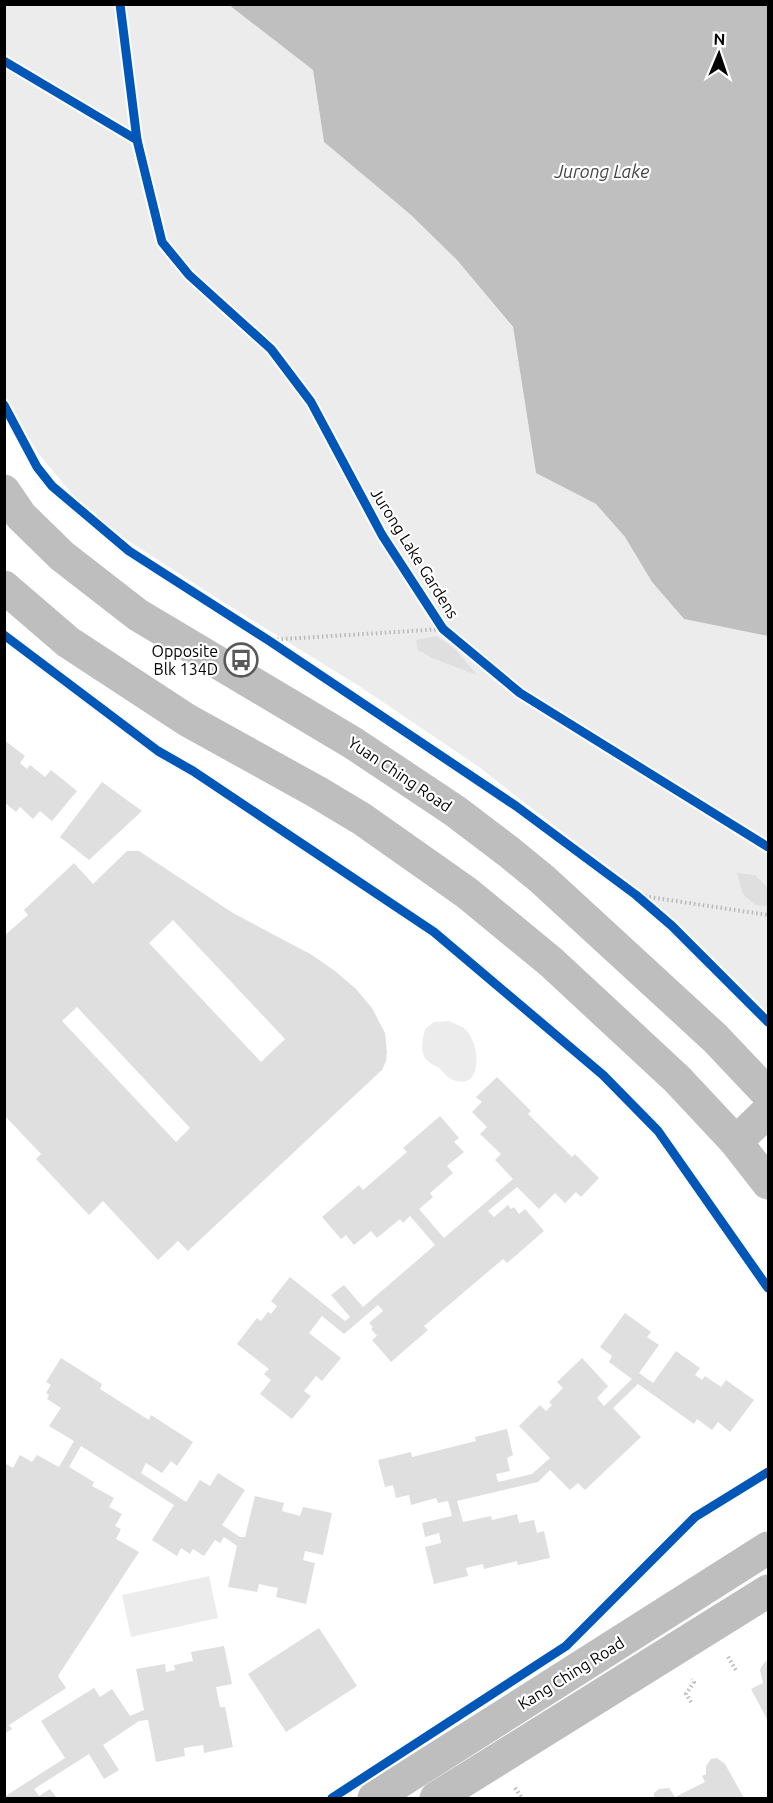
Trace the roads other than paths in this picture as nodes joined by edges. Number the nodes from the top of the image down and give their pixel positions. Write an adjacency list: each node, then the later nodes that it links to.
1 (4, 491): 3 (street, Yuan Ching Road)
2 (4, 587): 5 (street)
3 (768, 1094)
4 (768, 1111): 5 (street)
5 (736, 1142): 6 (street)
6 (768, 1183)
7 (768, 1548): 9 (street, Kang Ching Road)
8 (768, 1591): 10 (street)
9 (374, 1798)
10 (436, 1798)

